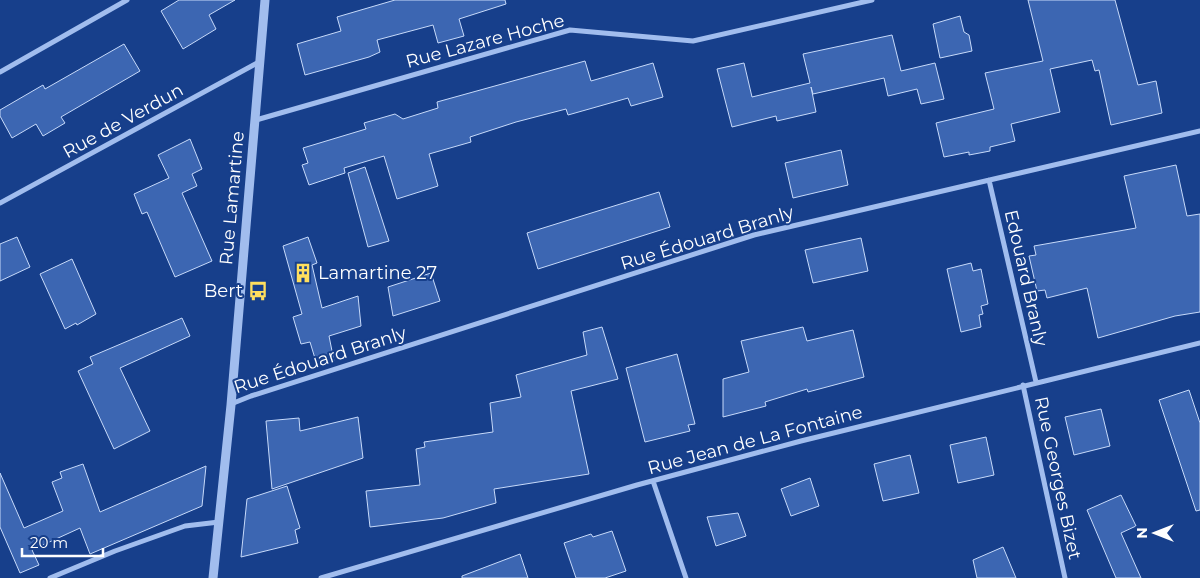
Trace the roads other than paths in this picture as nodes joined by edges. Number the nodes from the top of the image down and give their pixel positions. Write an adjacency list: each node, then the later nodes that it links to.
1 (127, 0): 5 (street)
2 (265, 0): 4 (street, Rue Lamartine)
3 (872, 0): 6 (street, Rue Lazare Hoche)
4 (259, 62): 6 (street, Rue Lamartine); 9 (street, Rue de Verdun)
5 (0, 72)
6 (256, 120): 13 (street, Rue Lamartine)
7 (1200, 131): 8 (street, Rue Édouard Branly)
8 (989, 180): 11 (street, Edouard Branly); 13 (street, Rue Édouard Branly)
9 (0, 203)
10 (1200, 343): 11 (street, Rue Jean de La Fontaine)
11 (1036, 382): 12 (street, Rue Jean de La Fontaine)
12 (1024, 385): 14 (street, Rue Jean de La Fontaine); 20 (street, Rue Georges Bizet)
13 (231, 405): 15 (street, Rue Lamartine)
14 (653, 481): 18 (street, Rue Jean de La Fontaine); 19 (street)
15 (219, 522): 16 (street); 17 (street, Rue Lamartine)
16 (50, 578)
17 (213, 578)
18 (320, 578)
19 (686, 578)
20 (1065, 578)

